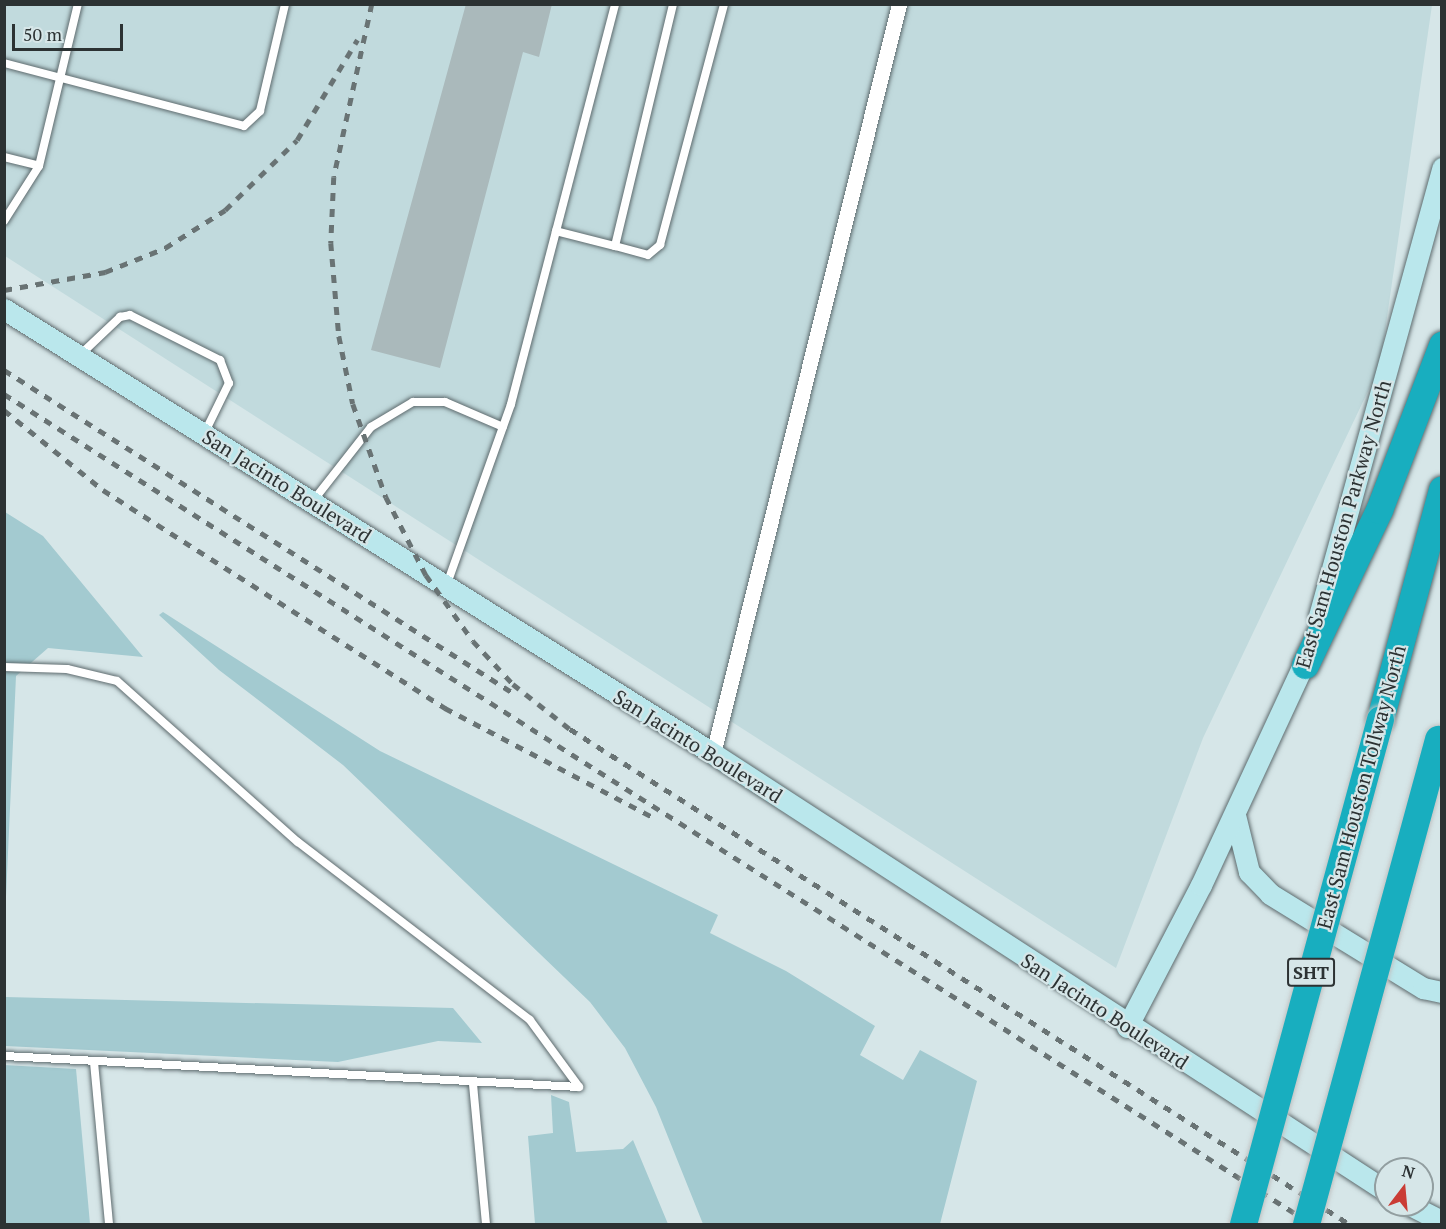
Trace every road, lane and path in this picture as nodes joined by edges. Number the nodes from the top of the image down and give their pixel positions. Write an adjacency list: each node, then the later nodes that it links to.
1 (78, 4): 8 (lane)
2 (285, 4): 8 (lane)
3 (615, 4): 13 (lane)
4 (673, 4): 14 (lane)
5 (724, 4): 14 (lane)
6 (899, 4): 26 (street)
7 (4, 63): 8 (lane)
8 (60, 78): 10 (lane)
9 (4, 157): 10 (lane)
10 (39, 166): 12 (lane)
11 (1442, 168): 23 (main road, East Sam Houston Parkway North)
12 (4, 221)
13 (556, 231): 14 (lane); 18 (lane)
14 (615, 246)
15 (4, 309): 17 (main road, San Jacinto Boulevard)
16 (1442, 345): 23 (highway)
17 (80, 355): 19 (main road, San Jacinto Boulevard); 19 (lane)
18 (503, 427): 21 (lane); 22 (lane)
19 (204, 433): 21 (main road, San Jacinto Boulevard)
20 (1442, 489): 36 (highway, East Sam Houston Tollway North / SHT, bridge)
21 (312, 502): 22 (main road, San Jacinto Boulevard)
22 (446, 588): 26 (main road, San Jacinto Boulevard)
23 (1305, 665): 27 (main road, East Sam Houston Parkway North)
24 (4, 667): 32 (lane)
25 (1440, 732): 37 (highway, bridge)
26 (713, 754): 29 (main road, San Jacinto Boulevard)
27 (1234, 814): 28 (main road); 29 (main road, East Sam Houston Parkway North)
28 (1442, 992)
29 (1127, 1027): 33 (main road, San Jacinto Boulevard)
30 (4, 1056): 31 (lane)
31 (94, 1062): 32 (lane); 34 (lane)
32 (474, 1084): 35 (lane)
33 (1374, 1183)
34 (109, 1224)
35 (486, 1224)
36 (1243, 1224)
37 (1306, 1224)

